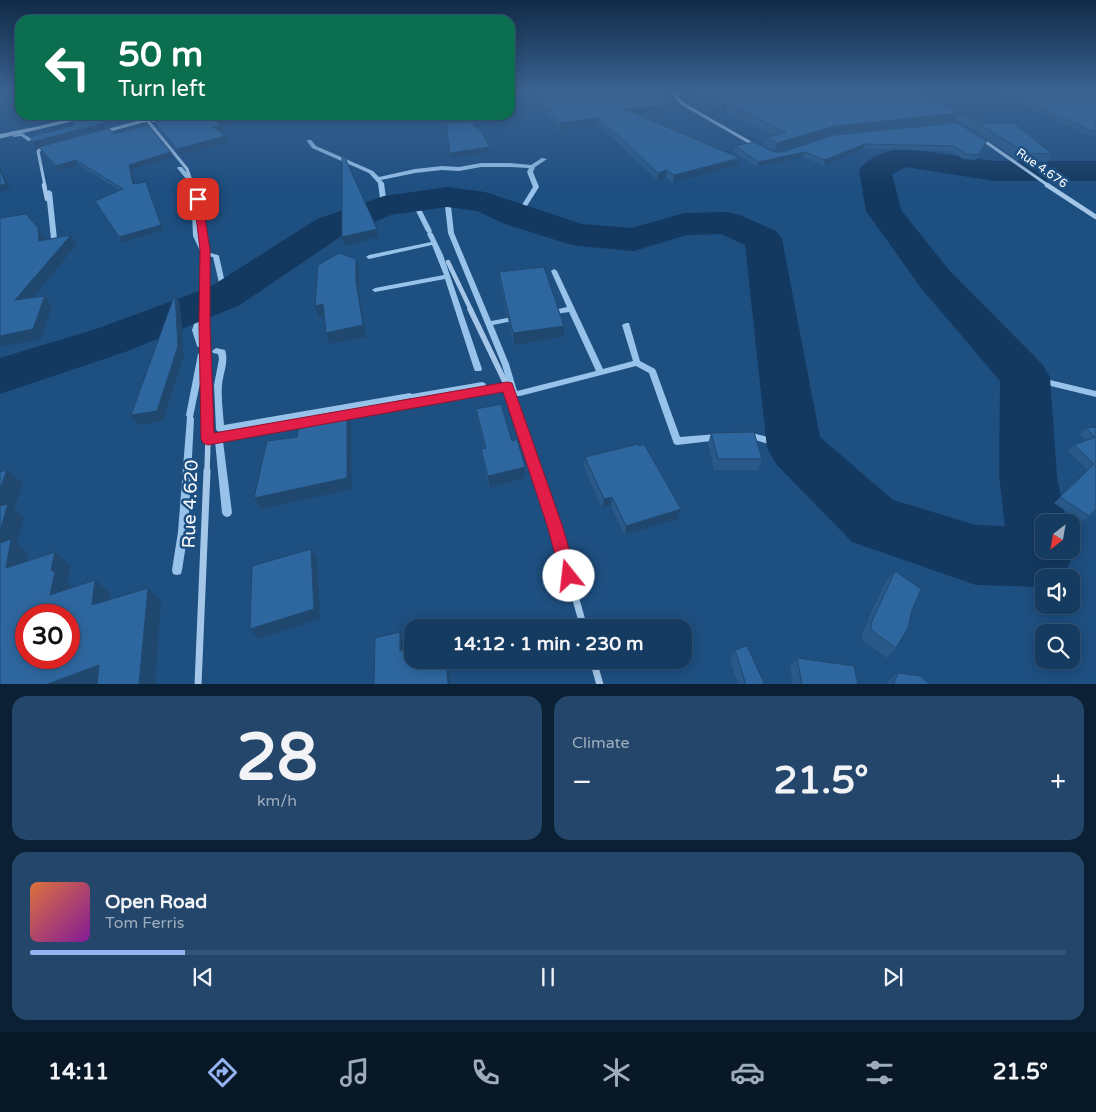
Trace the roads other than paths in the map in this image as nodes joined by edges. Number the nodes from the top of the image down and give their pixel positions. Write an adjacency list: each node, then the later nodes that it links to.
1 (57, 123): 6 (street)
2 (136, 123): 5 (street)
3 (149, 123): 16 (street, Rue 4.620)
4 (716, 123): 9 (street)
5 (101, 132)
6 (0, 137)
7 (978, 137): 11 (street, Rue 4.676)
8 (46, 147): 10 (street)
9 (760, 148)
10 (47, 199)
11 (1096, 217)
12 (448, 262): 13 (street)
13 (507, 386): 14 (street); 17 (street)
14 (334, 417)
15 (314, 420): 16 (street)
16 (208, 439): 19 (street, Rue 4.620)
17 (581, 619)
18 (596, 669): 20 (street)
19 (198, 684)
20 (600, 684)

